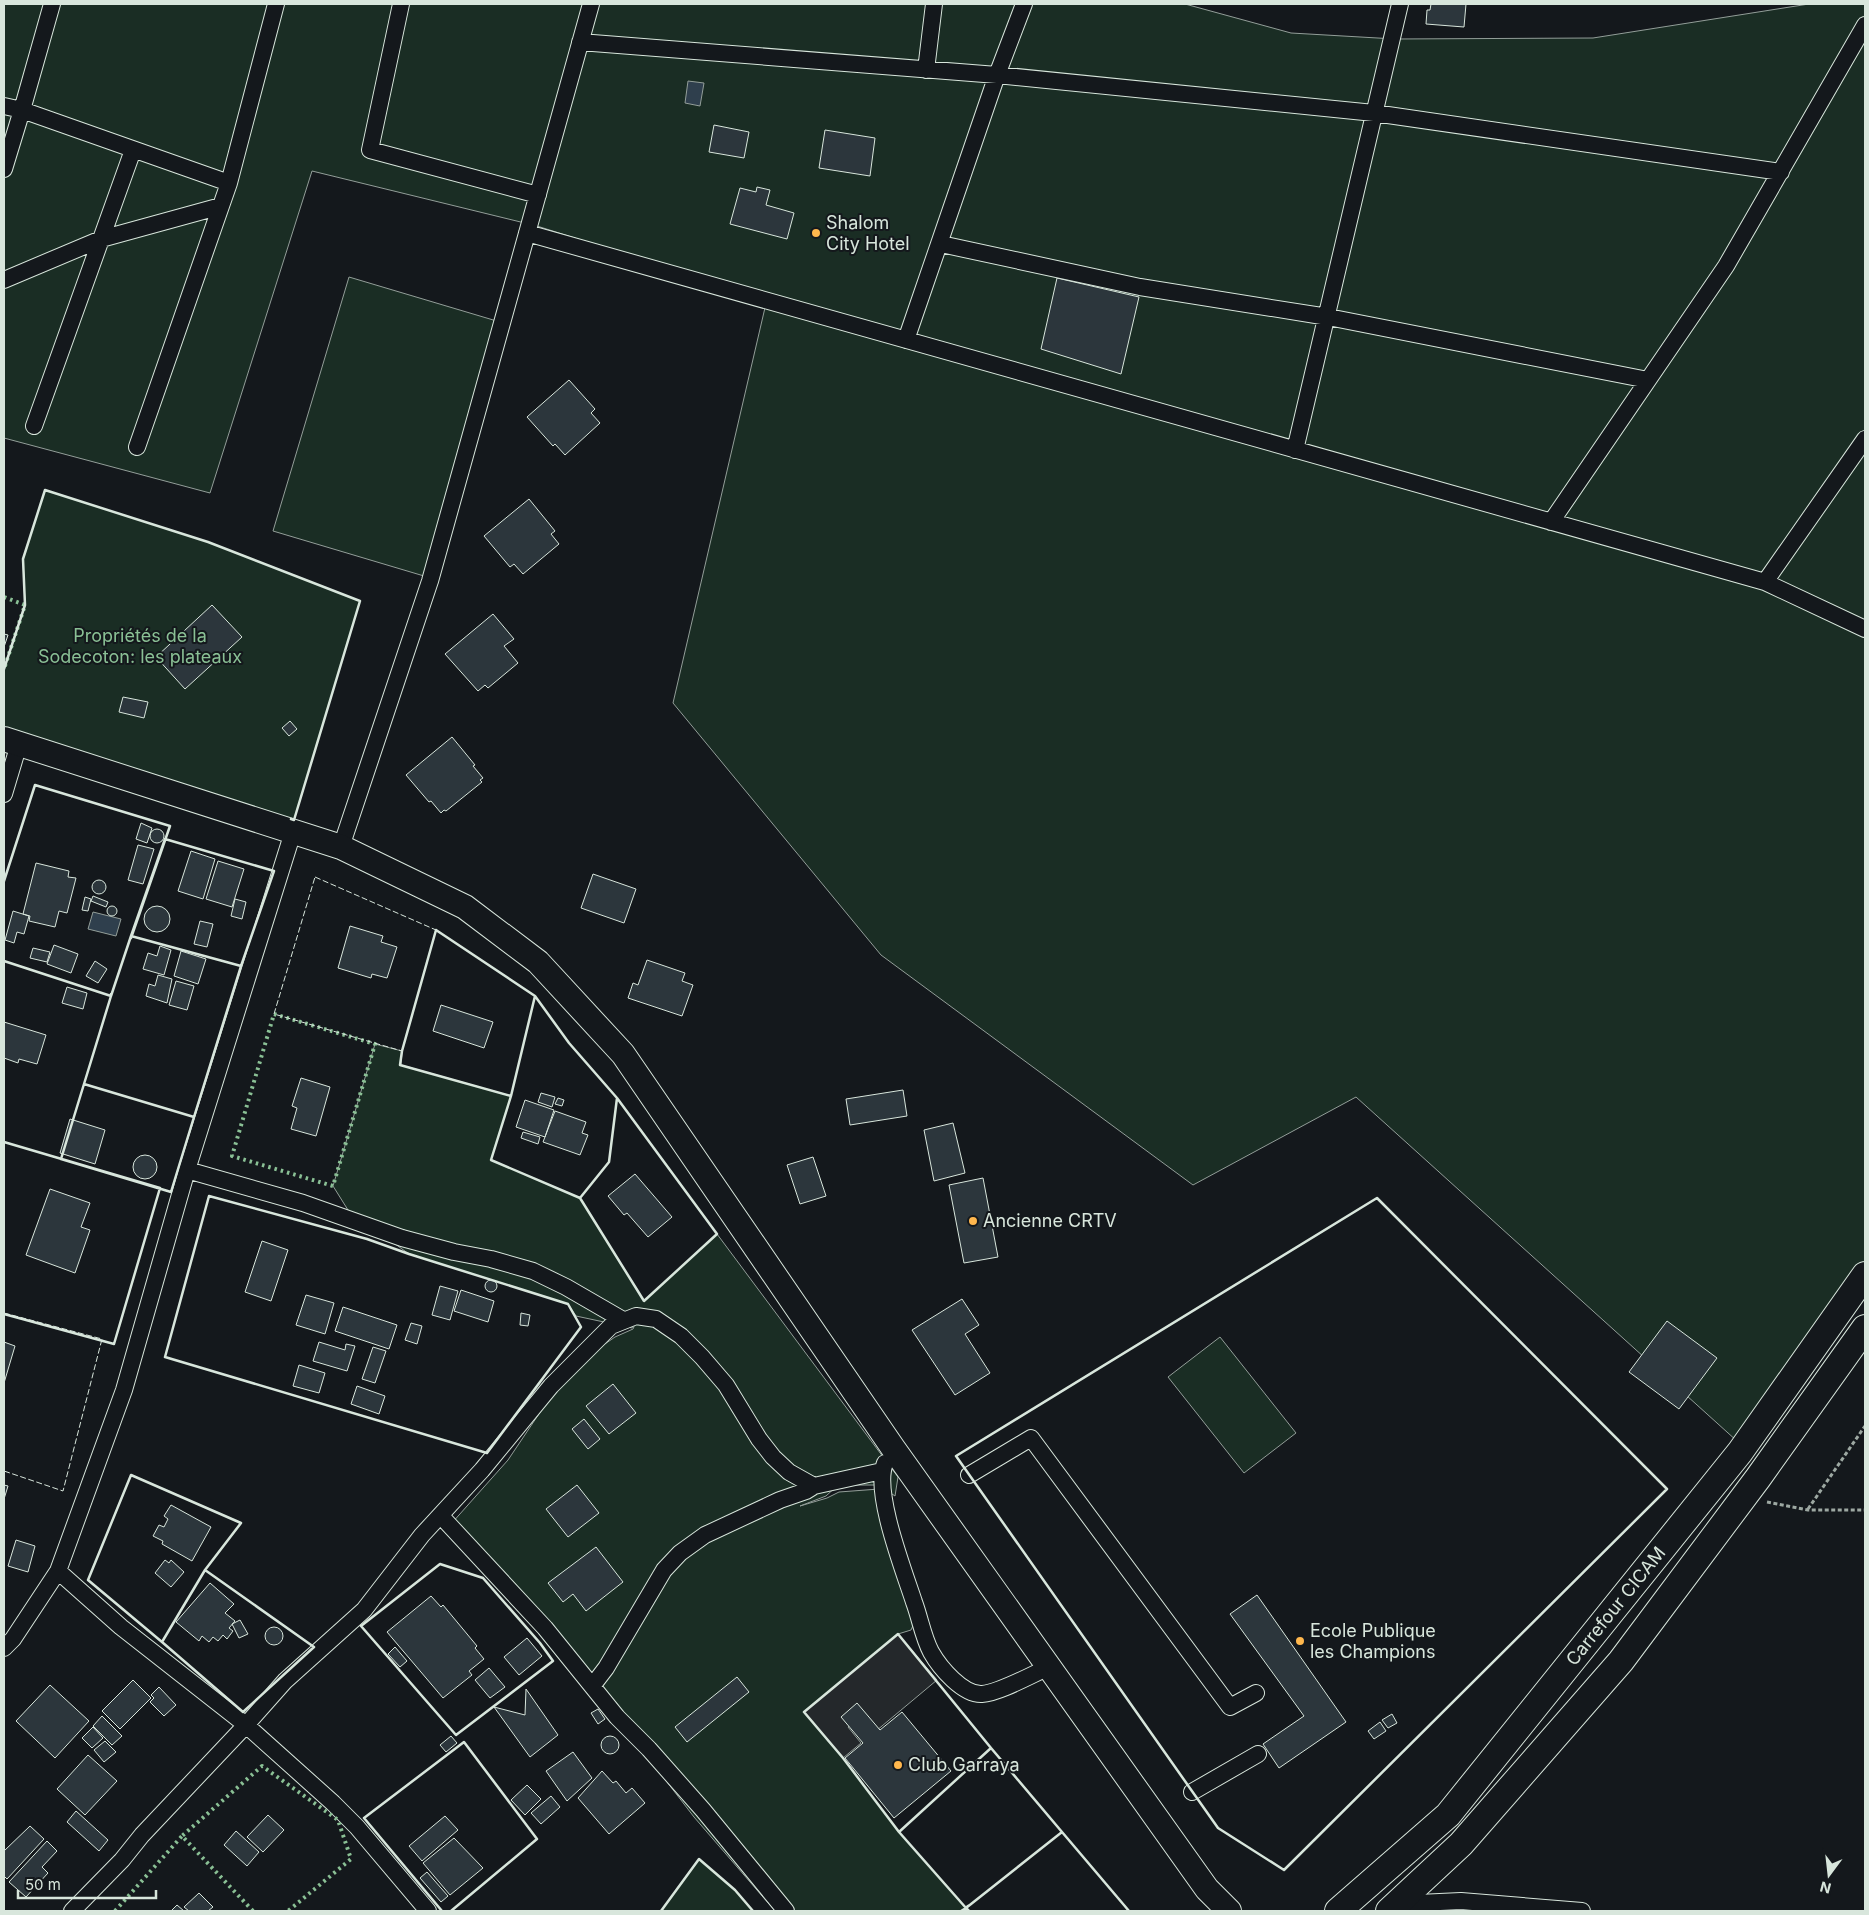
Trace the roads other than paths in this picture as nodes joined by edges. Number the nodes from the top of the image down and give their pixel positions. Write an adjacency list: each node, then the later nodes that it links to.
1 (52, 4): 13 (street)
2 (276, 4): 18 (street)
3 (401, 4): 19 (street)
4 (591, 4): 9 (street)
5 (934, 4): 10 (street)
6 (1024, 4): 11 (street)
7 (1400, 4): 14 (street)
8 (1865, 25): 17 (street)
9 (580, 42): 10 (street); 19 (street)
10 (926, 70): 11 (street)
11 (997, 75): 14 (street); 23 (street)
12 (4, 106): 13 (street)
13 (22, 110): 15 (street); 16 (street)
14 (1374, 113): 17 (street); 25 (street)
15 (133, 150): 18 (street); 22 (street)
16 (4, 168)
17 (1780, 172): 27 (street)
18 (229, 183): 20 (street)
19 (538, 195): 21 (street)
20 (221, 206): 22 (street); 30 (street)
21 (527, 233): 26 (street); 38 (street)
22 (101, 239): 24 (street); 28 (street)
23 (941, 244): 25 (street); 26 (street)
24 (4, 280)
25 (1328, 317): 27 (street); 31 (street)
26 (906, 340): 31 (street)
27 (1648, 380): 32 (street)
28 (34, 426)
29 (1865, 439): 33 (street)
30 (137, 448)
31 (1295, 450): 32 (street)
32 (1551, 522): 33 (street)
33 (1765, 582): 34 (street)
34 (1865, 629)
35 (11, 742): 36 (street); 37 (street)
36 (4, 794)
37 (293, 832): 38 (street); 39 (street)
38 (341, 847): 43 (street)
39 (187, 1170): 41 (street); 48 (street)
40 (1865, 1276): 62 (main road, Carrefour CICAM)
41 (623, 1320): 46 (street); 47 (street)
42 (1865, 1328): 57 (main road)
43 (893, 1448): 44 (street); 50 (street)
44 (882, 1471): 46 (street); 50 (street)
45 (969, 1475): 52 (street)
46 (814, 1486): 51 (street)
47 (441, 1516): 51 (street); 53 (street)
48 (58, 1571): 49 (street); 53 (street)
49 (4, 1648)
50 (1049, 1667): 56 (street)
51 (593, 1685): 60 (street)
52 (1256, 1693)
53 (246, 1725): 58 (street); 59 (street)
54 (1258, 1754): 55 (street)
55 (1192, 1792)
56 (1210, 1900): 61 (street)
57 (1393, 1908): 63 (street)
58 (72, 1911)
59 (428, 1911)
60 (786, 1911)
61 (1229, 1911)
62 (1338, 1911)
63 (1582, 1911)

